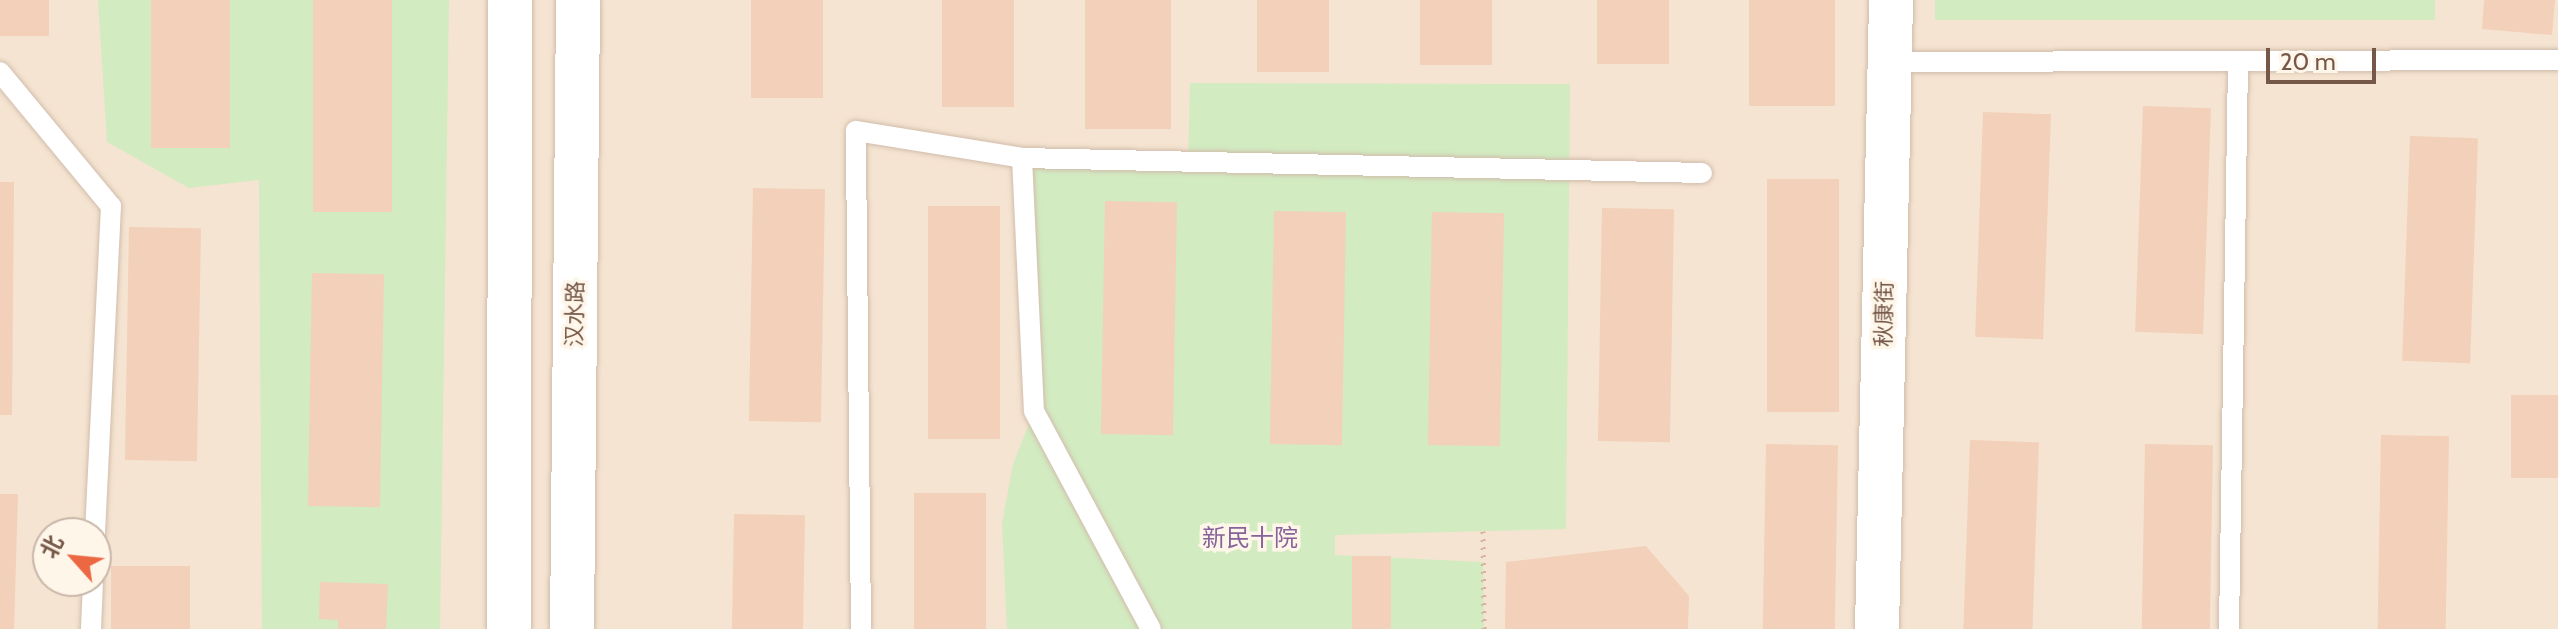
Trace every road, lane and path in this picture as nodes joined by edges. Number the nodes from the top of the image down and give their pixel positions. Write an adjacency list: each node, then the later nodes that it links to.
1 (510, 0): 14 (main road)
2 (578, 0): 15 (main road, 汉水路)
3 (1891, 0): 6 (main road, 秋康街)
4 (2558, 60): 5 (lane)
5 (2238, 61): 6 (lane); 20 (lane)
6 (1889, 62): 19 (main road, 秋康街)
7 (0, 72): 10 (lane)
8 (1022, 158): 9 (lane); 16 (lane); 17 (lane)
9 (1702, 173)
10 (96, 517)
11 (1483, 531): 18 (path)
12 (92, 597): 13 (lane)
13 (91, 629)
14 (509, 629)
15 (572, 629)
16 (861, 629)
17 (1151, 629)
18 (1484, 629)
19 (1877, 629)
20 (2229, 629)

